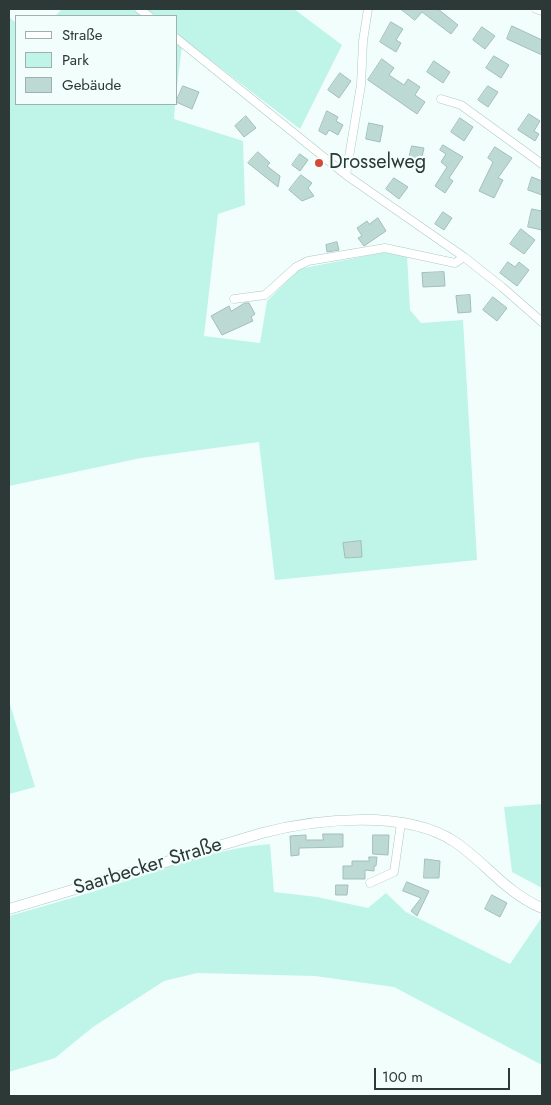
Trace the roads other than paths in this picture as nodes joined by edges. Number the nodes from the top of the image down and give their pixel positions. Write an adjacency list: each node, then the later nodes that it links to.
1 (368, 9): 7 (street)
2 (536, 9): 3 (street)
3 (542, 12)
4 (178, 40): 7 (street)
5 (441, 99): 6 (street)
6 (542, 164)
7 (346, 175): 8 (street)
8 (464, 257): 9 (street); 10 (street)
9 (234, 299)
10 (542, 322)
11 (401, 823): 12 (street); 13 (main road, Saarbecker Straße); 14 (main road, Saarbecker Straße)
12 (370, 883)
13 (542, 908)
14 (9, 909)

